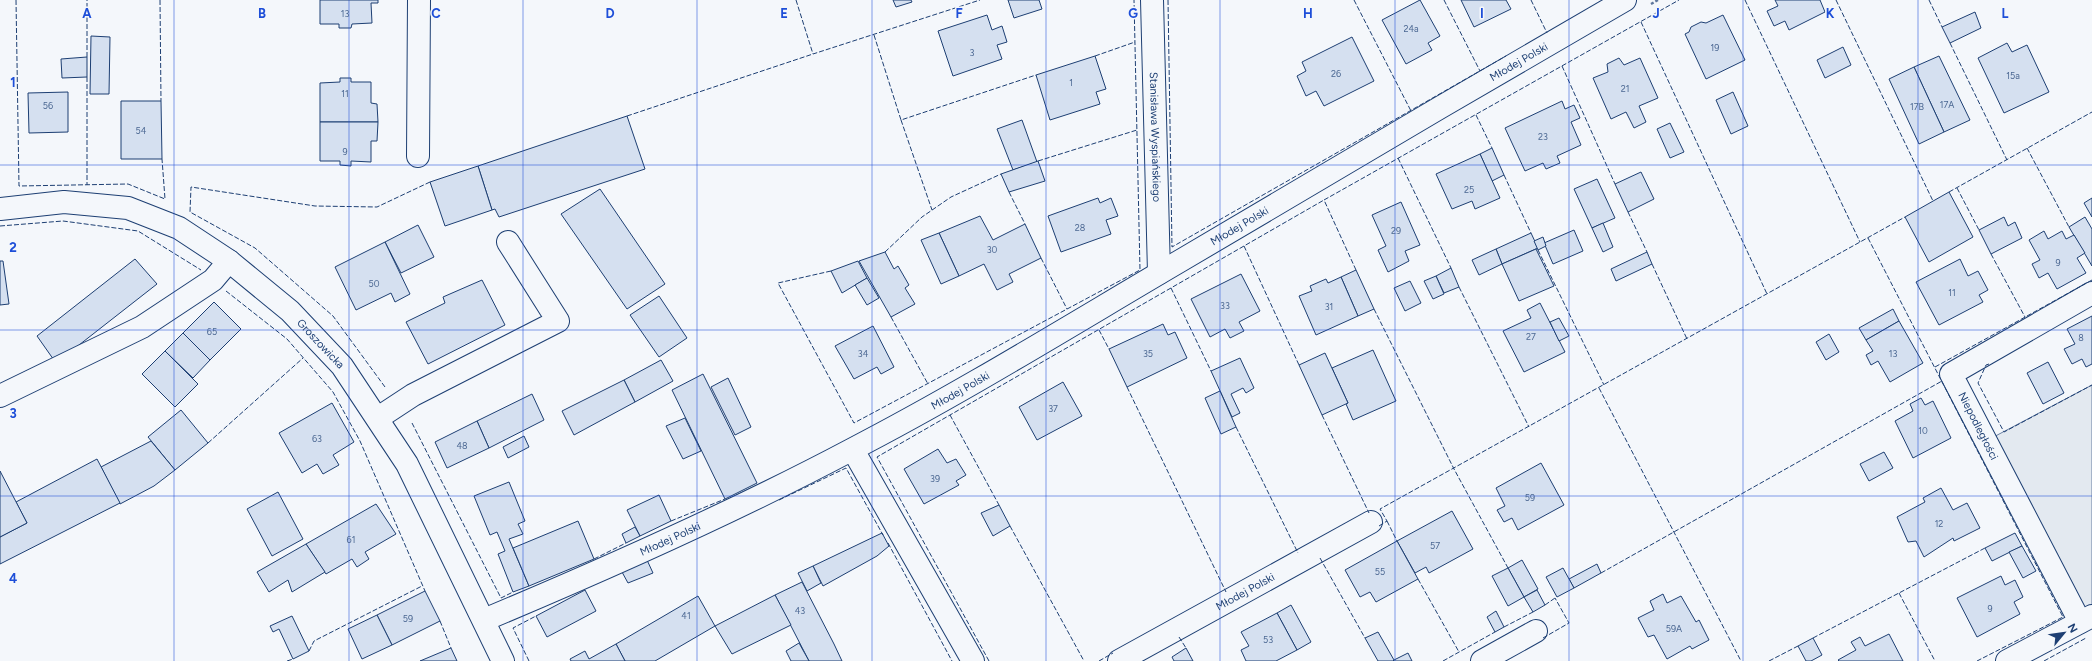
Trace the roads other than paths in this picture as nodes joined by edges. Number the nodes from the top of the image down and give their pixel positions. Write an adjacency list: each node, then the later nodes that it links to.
1 (419, 0): 4 (street)
2 (1152, 0): 8 (street, Stanisława Wyspiańskiego)
3 (1625, 0): 8 (street, Młodej Polski)
4 (418, 156)
5 (0, 209): 7 (street, Groszowicka)
6 (508, 242): 11 (street)
7 (229, 261): 10 (street); 11 (street, Groszowicka)
8 (1159, 273): 12 (street, Młodej Polski)
9 (2092, 293): 14 (street, Niepodległości)
10 (0, 396)
11 (378, 418): 15 (street, Groszowicka)
12 (852, 450): 15 (street, Młodej Polski); 18 (street)
13 (1370, 522): 19 (street, Młodej Polski)
14 (2086, 619): 21 (street)
15 (484, 620): 17 (street, Groszowicka)
16 (1536, 631): 20 (street)
17 (503, 661)
18 (973, 661)
19 (1119, 661)
20 (1482, 661)
21 (2008, 661)

